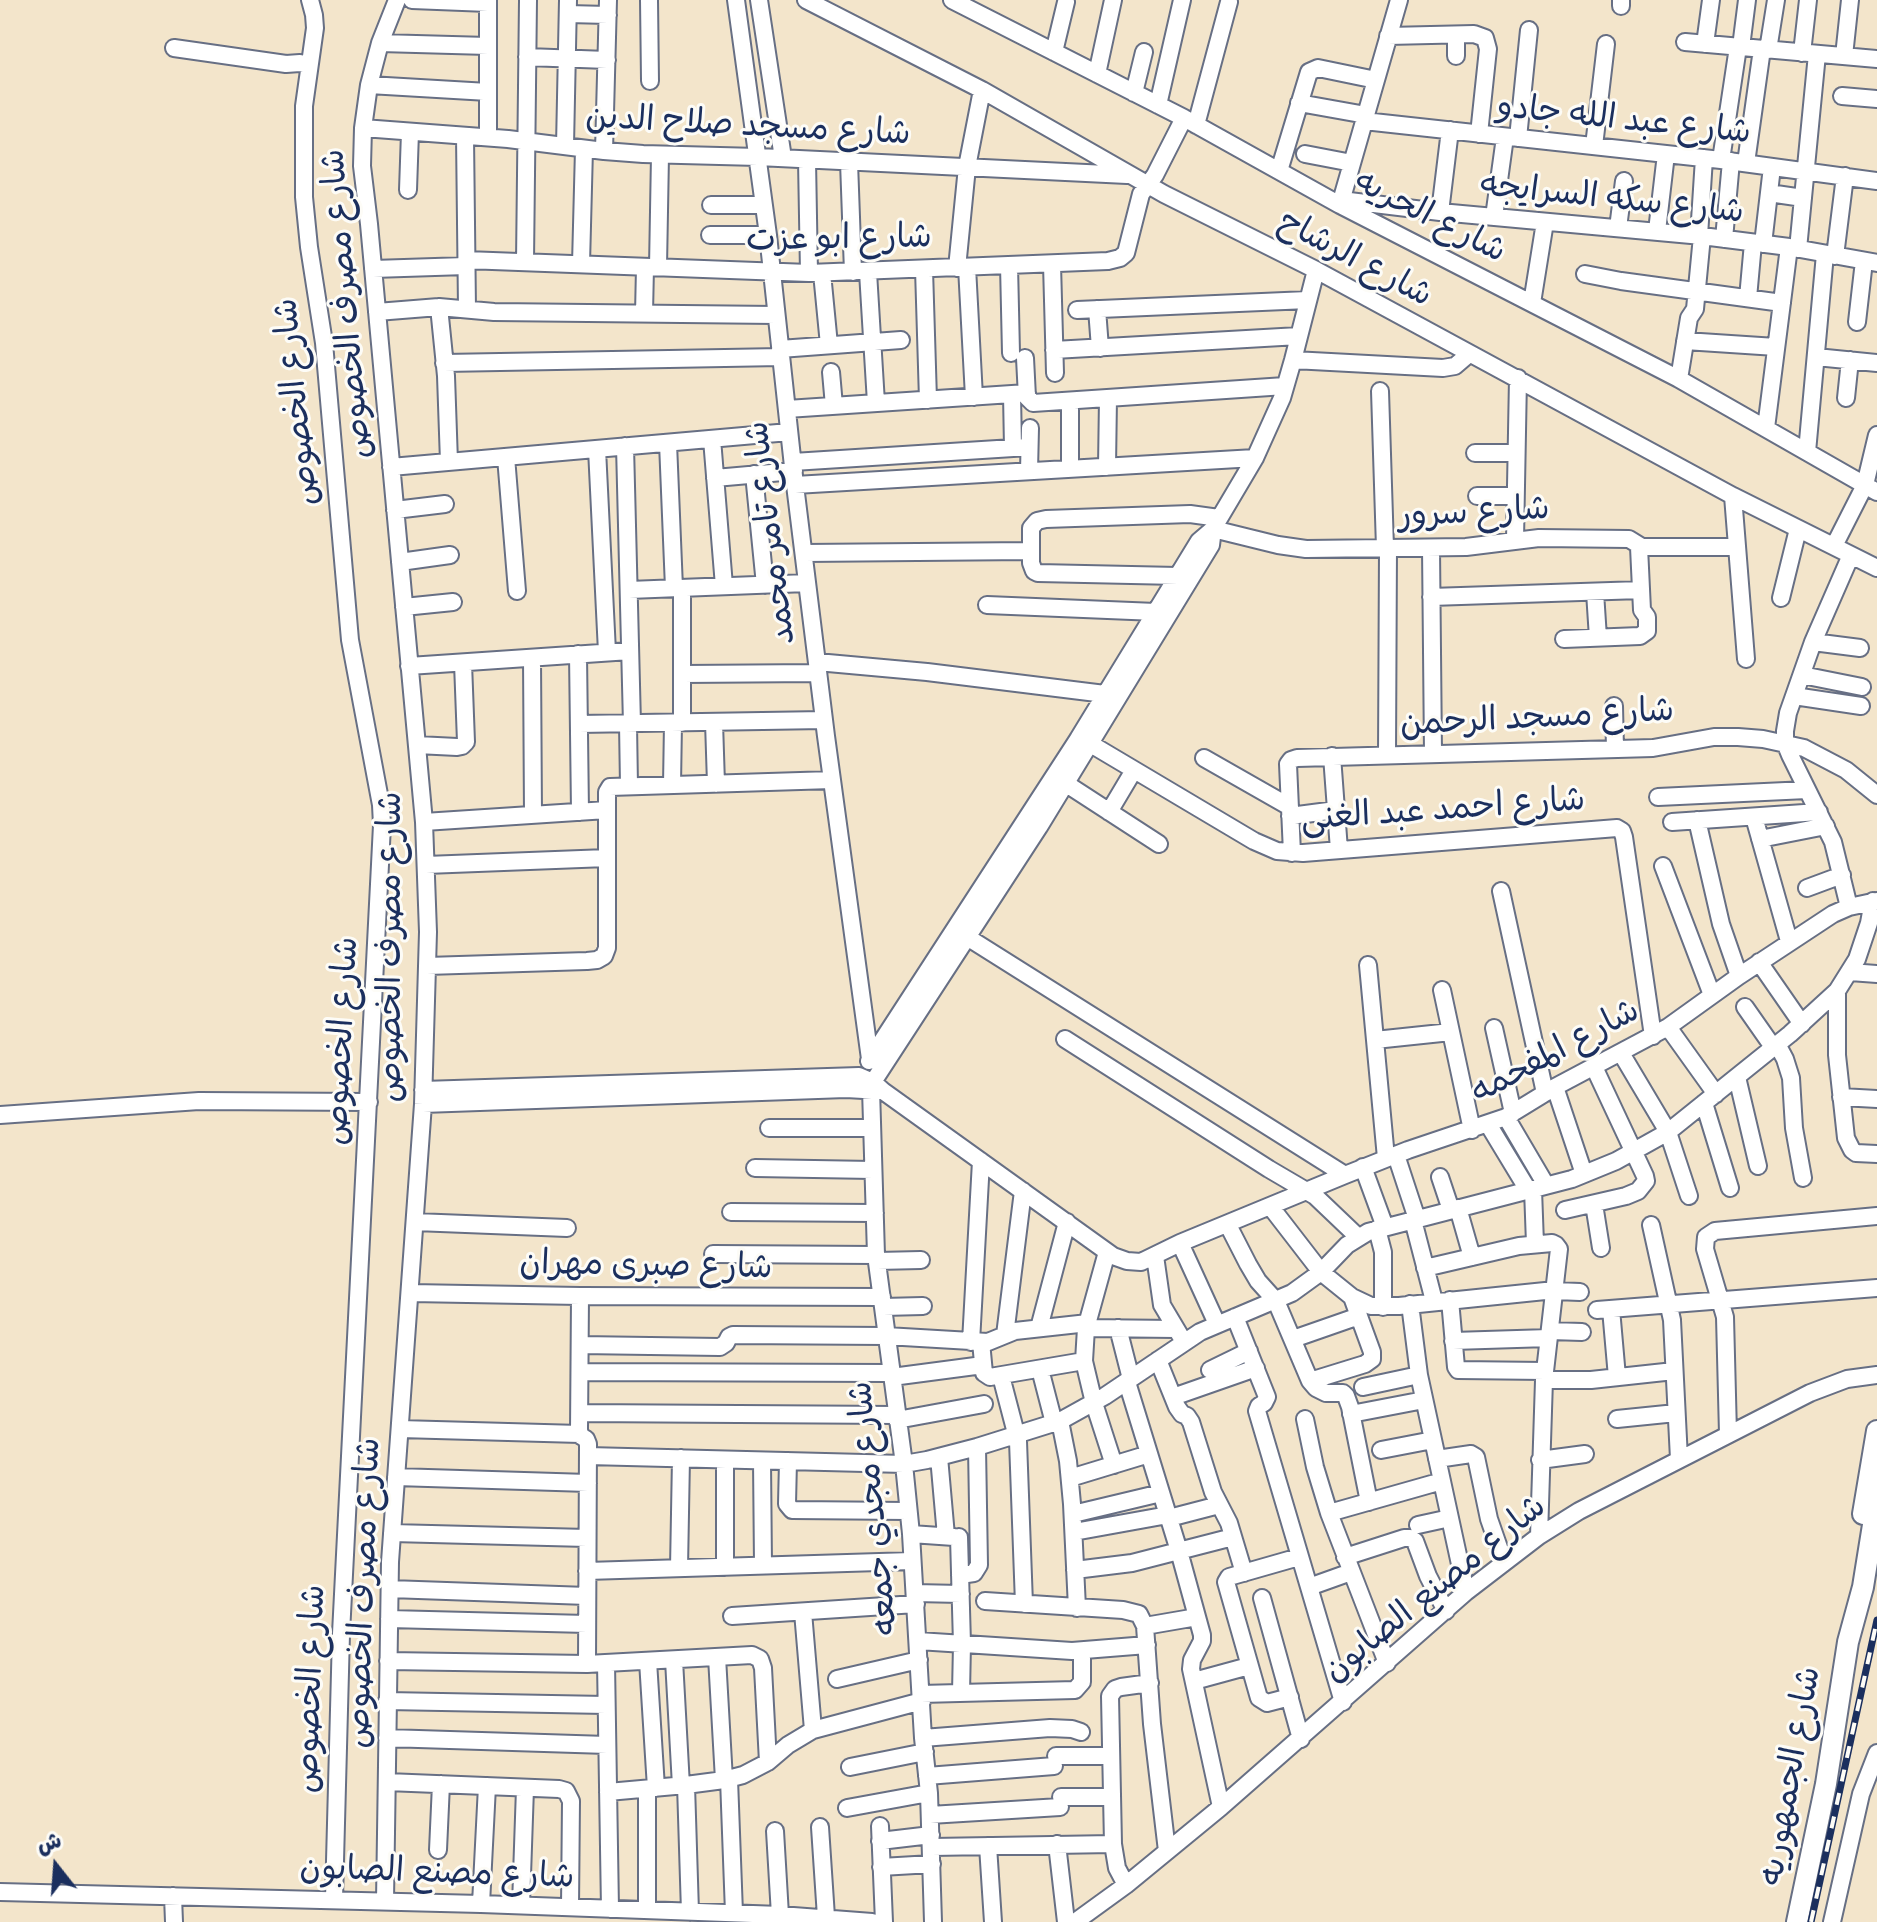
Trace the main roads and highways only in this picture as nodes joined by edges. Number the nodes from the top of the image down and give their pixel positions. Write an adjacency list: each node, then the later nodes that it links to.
1 (1877, 1431): 2 (main road, شارع الجمهوريه)
2 (1875, 1456): 4 (main road, شارع الجمهوريه)
3 (1877, 1500): 4 (main road, شارع الجمهوريه)
4 (1848, 1642): 5 (main road, شارع الجمهوريه)
5 (1797, 1922)

